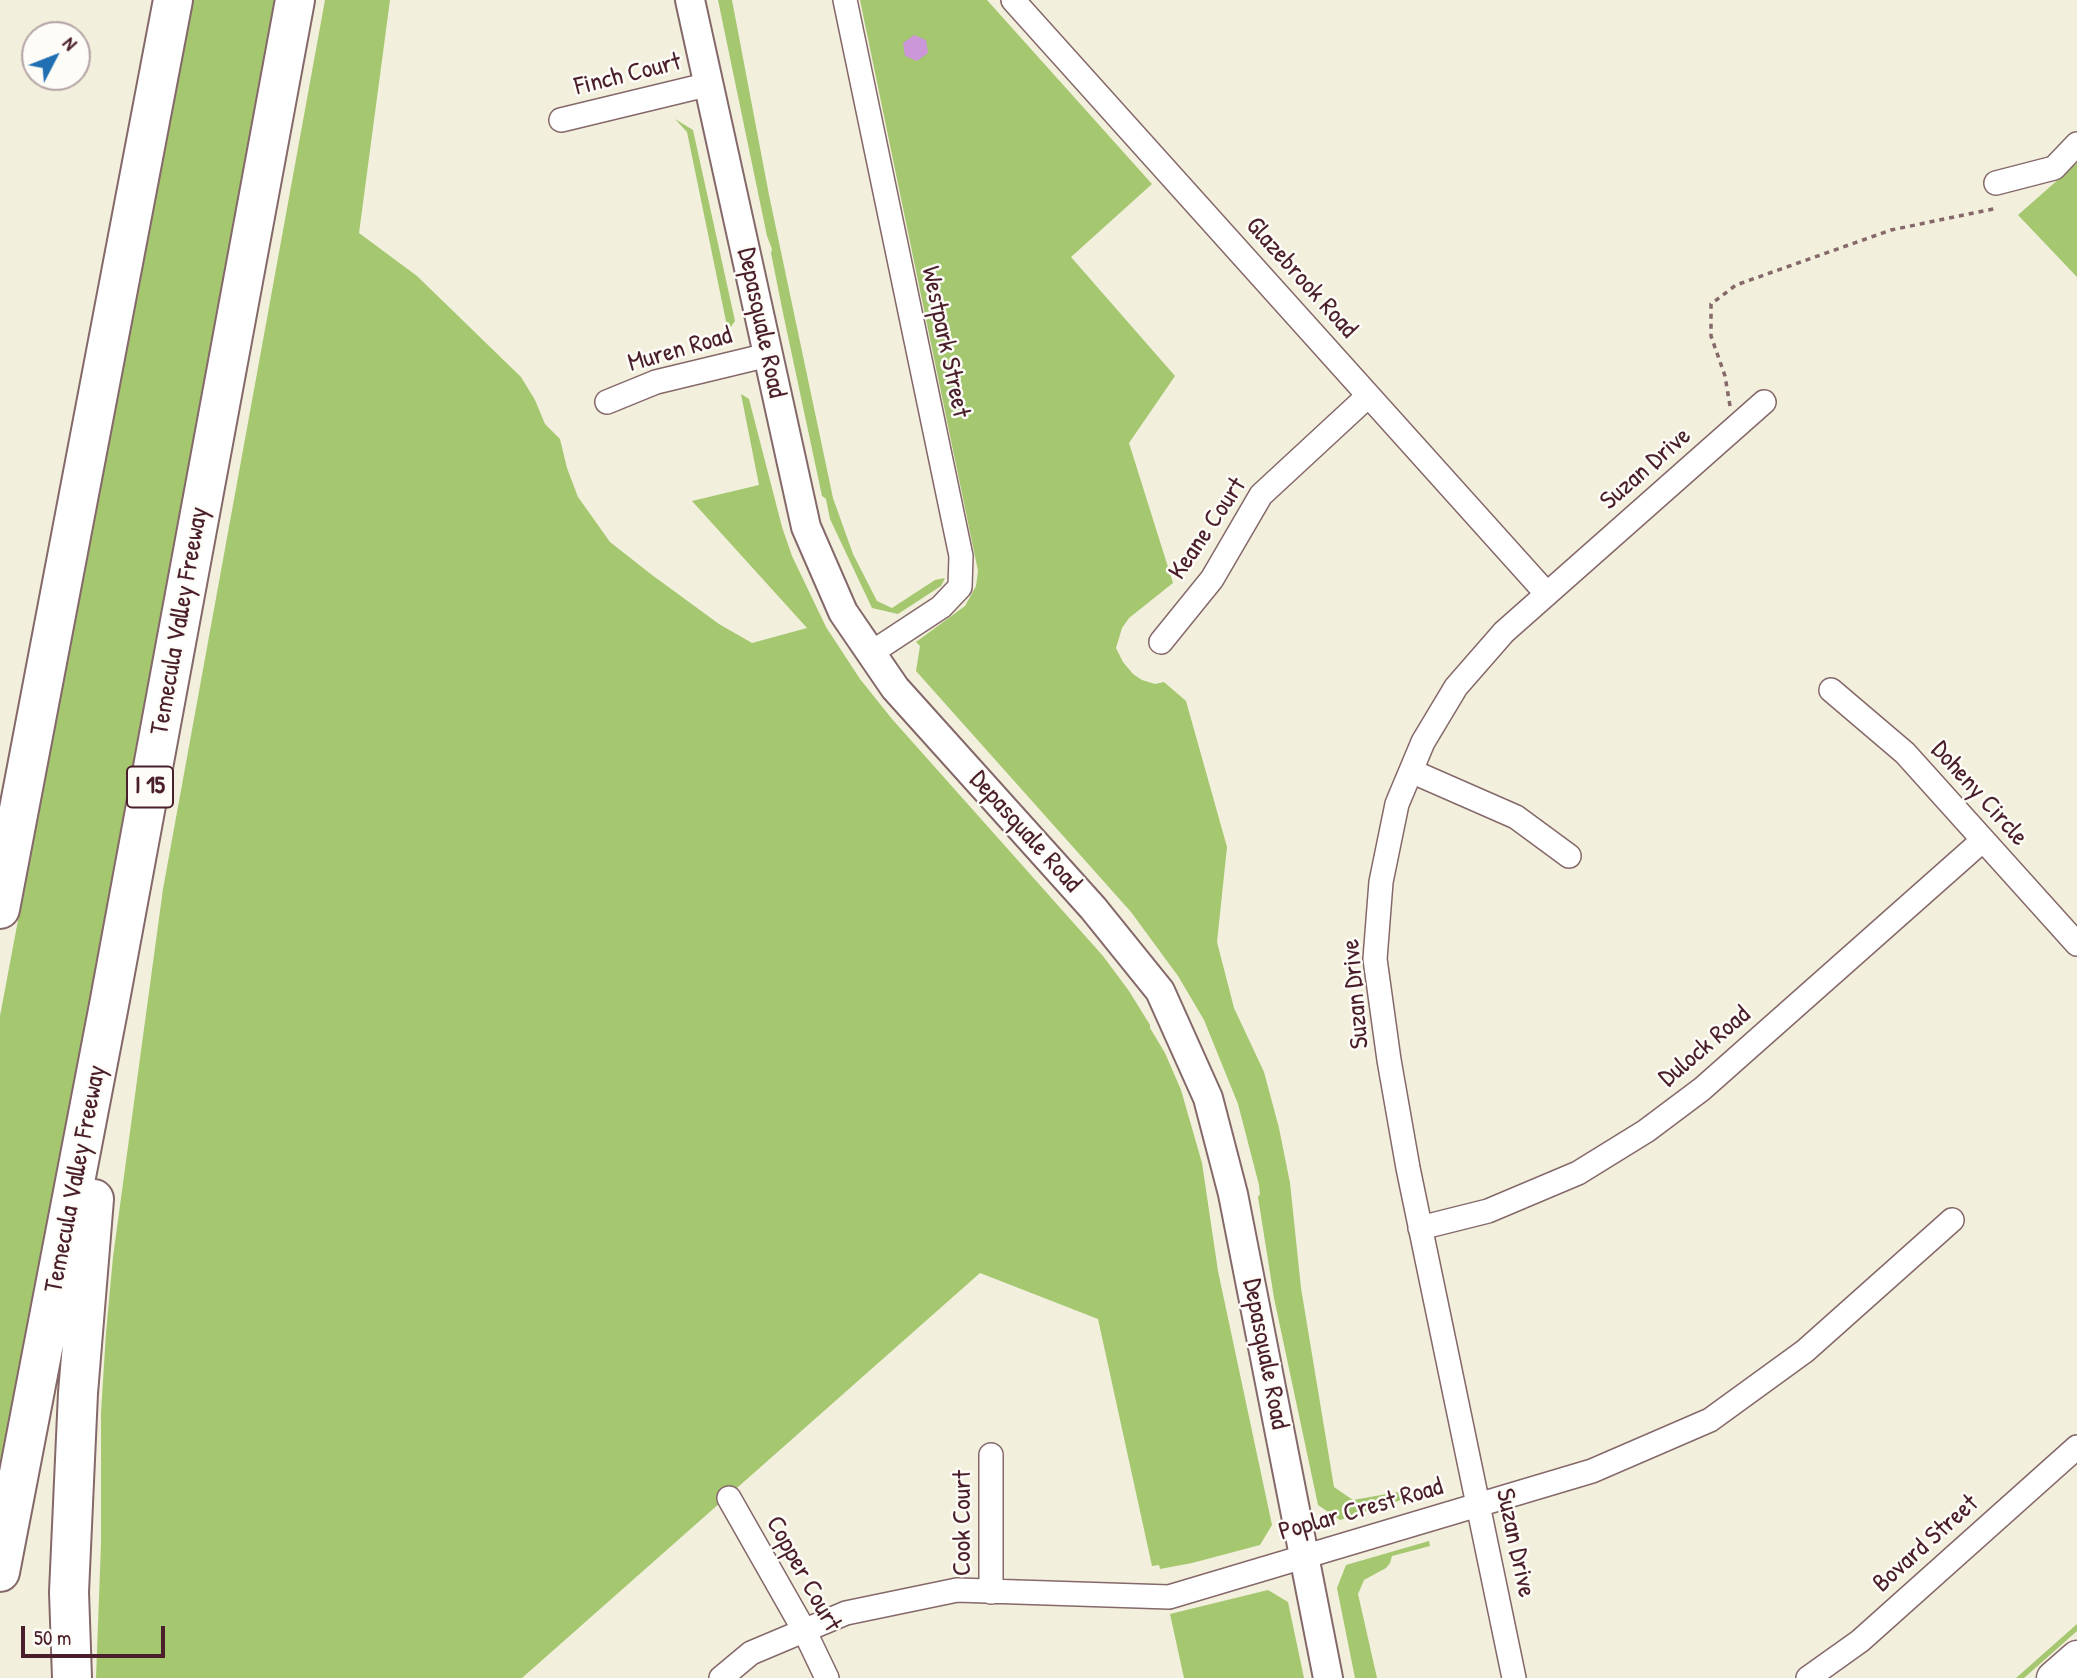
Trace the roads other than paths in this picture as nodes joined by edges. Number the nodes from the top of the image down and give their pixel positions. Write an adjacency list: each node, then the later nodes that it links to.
1 (173, 0): 21 (highway)
2 (295, 0): 23 (highway, Temecula Valley Freeway / I 15)
3 (690, 0): 6 (street, Depasquale Road)
4 (845, 0): 16 (street, Westpark Street)
5 (1013, 0): 11 (street, Glazebrook Road)
6 (709, 84): 7 (street, Finch Court); 10 (street, Depasquale Road)
7 (561, 120)
8 (2077, 144): 9 (street)
9 (1996, 183)
10 (768, 355): 12 (street, Muren Road); 16 (street, Depasquale Road)
11 (1368, 396): 14 (street, Glazebrook Road); 15 (street, Keane Court)
12 (607, 402)
13 (1764, 402): 14 (street, Suzan Drive)
14 (1546, 594): 18 (street, Suzan Drive)
15 (1161, 642)
16 (871, 653): 30 (street, Depasquale Road)
17 (1831, 690): 19 (street, Doheny Circle)
18 (1411, 771): 20 (street); 25 (street, Suzan Drive)
19 (1983, 840): 22 (street, Doheny Circle); 25 (street, Dulock Road)
20 (1569, 856)
21 (0, 909)
22 (2077, 944)
23 (109, 1005): 31 (highway, Temecula Valley Freeway / I 15); 35 (highway)
24 (1952, 1220): 29 (street, Poplar Crest Road)
25 (1420, 1228): 29 (street, Suzan Drive)
26 (2077, 1447): 40 (street, Bovard Street)
27 (992, 1455): 32 (street, Cook Court)
28 (729, 1499): 33 (street, Copper Court)
29 (1478, 1505): 30 (street, Poplar Crest Road); 39 (street, Suzan Drive)
30 (1304, 1557): 32 (street, Poplar Crest Road); 38 (street, Depasquale Road)
31 (0, 1572)
32 (990, 1592): 33 (street, Poplar Crest Road)
33 (804, 1630): 36 (street, Poplar Crest Road); 37 (street, Copper Court)
34 (2077, 1657): 41 (main road)
35 (72, 1678)
36 (721, 1678)
37 (827, 1678)
38 (1328, 1678)
39 (1514, 1678)
40 (1808, 1678)
41 (2053, 1678)

